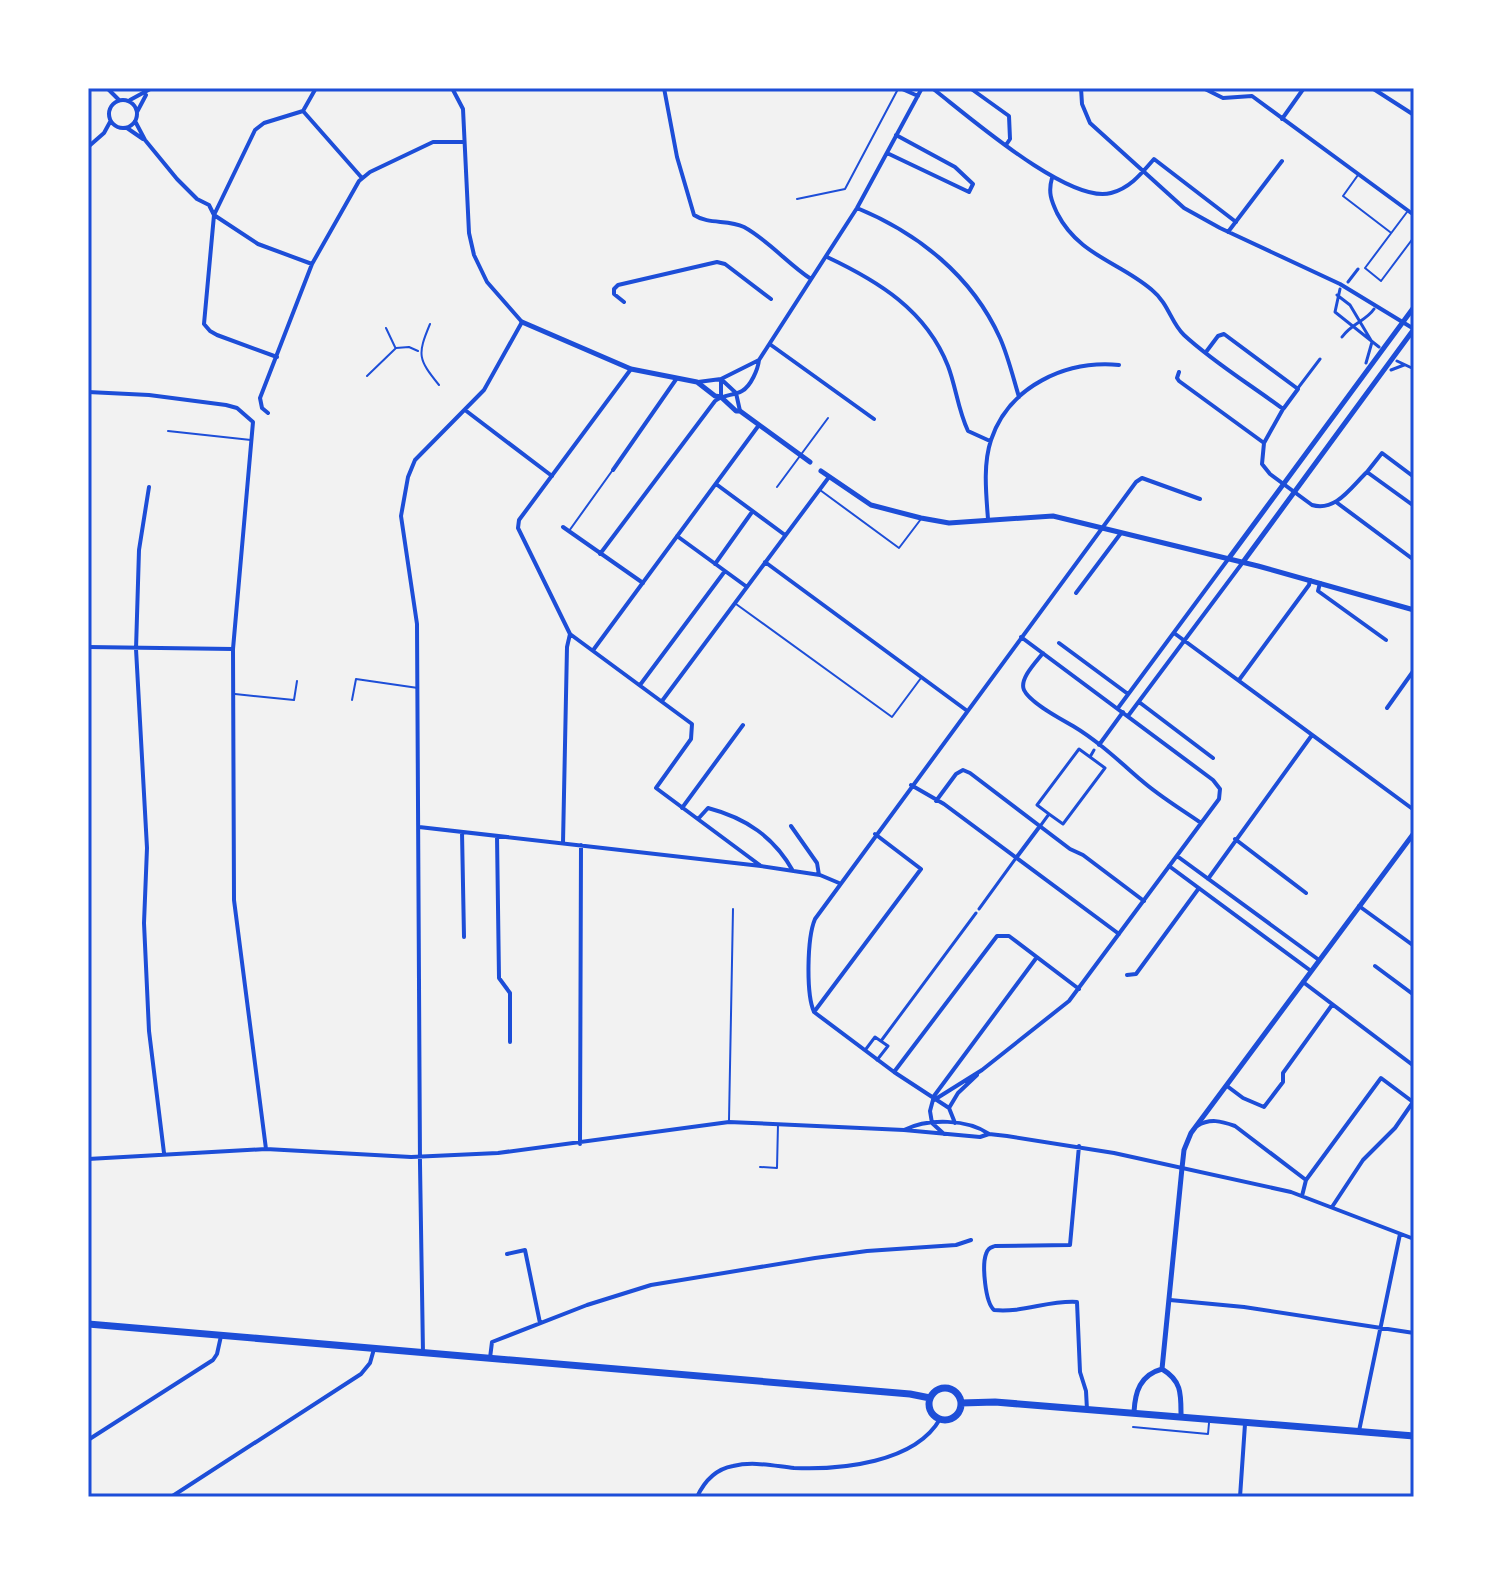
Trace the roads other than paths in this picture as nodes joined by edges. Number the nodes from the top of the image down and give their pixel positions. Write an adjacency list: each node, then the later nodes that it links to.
1 (107, 88): 15 (street)
2 (152, 88): 14 (street)
3 (316, 88): 20 (street)
4 (452, 88): 31 (street)
5 (664, 88): 52 (street)
6 (900, 88): 16 (street); 40 (lane)
7 (922, 88): 16 (street)
8 (932, 88): 32 (street)
9 (970, 88): 32 (street)
10 (1081, 88): 36 (street)
11 (1203, 88): 23 (street)
12 (1372, 88): 22 (street)
13 (1302, 89): 23 (street)
14 (147, 93): 18 (street); 21 (street)
15 (111, 95): 17 (street); 19 (street)
16 (918, 96): 29 (street)
17 (119, 100): 18 (street); 19 (street)
18 (128, 101): 21 (street)
19 (111, 106): 24 (street)
20 (303, 111): 38 (street); 43 (street)
21 (137, 112): 25 (street)
22 (1414, 115)
23 (1282, 119): 37 (street)
24 (111, 121): 26 (street); 28 (street)
25 (135, 121): 27 (street); 30 (street)
26 (117, 126): 27 (street); 28 (street)
27 (126, 127): 30 (street)
28 (104, 133): 33 (street)
29 (896, 135): 34 (street); 34 (street)
30 (145, 140): 43 (street)
31 (464, 142): 38 (street); 62 (street)
32 (1006, 145): 39 (street)
33 (88, 147)
34 (887, 153): 41 (street)
35 (1282, 161): 45 (street)
36 (1143, 172): 39 (street); 45 (street); 46 (street)
37 (1358, 175): 42 (street); 47 (lane)
38 (362, 178): 50 (street)
39 (1052, 178): 73 (street)
40 (797, 199)
41 (857, 208): 49 (street); 94 (street)
42 (1408, 211): 44 (street); 47 (lane)
43 (214, 215): 50 (street); 74 (street)
44 (1414, 215)
45 (1236, 222): 46 (street)
46 (1228, 232): 61 (street)
47 (1391, 232): 48 (lane)
48 (1414, 237)
49 (827, 257): 52 (street); 104 (street)
50 (312, 264): 74 (street)
51 (1358, 269): 53 (street)
52 (811, 279): 69 (street)
53 (1348, 282)
54 (1340, 289): 55 (street)
55 (1337, 295): 60 (street); 64 (street)
56 (771, 299): 57 (street)
57 (624, 302)
58 (1414, 307): 61 (street)
59 (1374, 309): 60 (street)
60 (1361, 320): 64 (street); 68 (street)
61 (1403, 321): 66 (street); 115 (street)
62 (522, 322): 81 (street); 96 (street)
63 (430, 324): 72 (lane)
64 (1351, 325): 67 (street); 68 (street)
65 (386, 328): 71 (lane)
66 (1414, 329): 119 (street)
67 (1342, 337)
68 (1372, 342): 70 (street); 78 (street)
69 (771, 345): 76 (street); 100 (street)
70 (1379, 347)
71 (396, 348): 72 (lane); 85 (lane)
72 (420, 351): 89 (lane)
73 (1206, 352): 90 (street); 95 (street)
74 (277, 357): 98 (street)
75 (1320, 359): 90 (street)
76 (759, 360): 87 (street); 92 (street)
77 (1397, 361): 80 (street)
78 (1366, 363)
79 (1119, 365): 94 (street)
80 (1404, 365): 82 (street); 83 (street)
81 (631, 369): 86 (street); 111 (street)
82 (1414, 369)
83 (1391, 370)
84 (1179, 372): 105 (street)
85 (367, 376)
86 (677, 378): 88 (street); 108 (street)
87 (721, 379): 88 (street); 92 (street); 93 (street)
88 (697, 382): 93 (street)
89 (439, 385)
90 (1298, 389): 95 (street)
91 (88, 392): 103 (street)
92 (736, 393): 93 (street); 97 (street)
93 (721, 397): 97 (street); 132 (street)
94 (1019, 397): 104 (street)
95 (1283, 409): 105 (street)
96 (465, 410): 111 (street); 162 (street)
97 (740, 411): 101 (street)
98 (268, 413)
99 (828, 418): 106 (lane)
100 (874, 419)
101 (759, 425): 106 (street); 114 (street)
102 (168, 431): 103 (lane)
103 (252, 440): 154 (street)
104 (990, 441): 125 (street)
105 (1264, 443): 115 (street)
106 (800, 455): 107 (street); 117 (lane)
107 (810, 462)
108 (613, 470): 128 (lane)
109 (821, 471): 112 (street)
110 (1367, 472): 113 (street); 121 (street); 122 (street)
111 (552, 476): 147 (street)
112 (829, 477): 118 (street); 124 (street)
113 (1414, 477)
114 (716, 484): 123 (street); 131 (street)
115 (1283, 485): 119 (street); 133 (street)
116 (149, 487): 153 (street)
117 (777, 487)
118 (820, 489): 124 (lane); 130 (street)
119 (1294, 493): 121 (street); 136 (street)
120 (1200, 499): 127 (street)
121 (1336, 502): 134 (street)
122 (1414, 506)
123 (752, 512): 130 (street); 137 (street)
124 (921, 518): 125 (street)
125 (988, 519): 127 (street)
126 (563, 527): 128 (street)
127 (1100, 528): 129 (street); 148 (street)
128 (569, 531): 132 (street)
129 (1121, 533): 133 (street); 143 (street)
130 (785, 535): 135 (street)
131 (677, 536): 137 (street); 140 (street)
132 (600, 554): 140 (street)
133 (1229, 558): 136 (street); 146 (street)
134 (1414, 560)
135 (765, 562): 142 (street); 158 (street)
136 (1243, 562): 139 (street); 149 (street)
137 (715, 564): 138 (street)
138 (725, 571): 142 (street); 161 (street)
139 (1310, 580): 141 (street); 159 (street)
140 (643, 583): 155 (street)
141 (1320, 583): 145 (street); 150 (street)
142 (747, 587): 144 (street)
143 (1076, 593)
144 (735, 603): 158 (lane); 166 (street)
145 (1414, 610)
146 (1174, 633): 149 (street); 164 (street)
147 (570, 634): 155 (street); 191 (street)
148 (1021, 637): 156 (street); 169 (street)
149 (1183, 640): 159 (street); 167 (street)
150 (1386, 640)
151 (1059, 643): 164 (street)
152 (88, 647): 153 (street)
153 (136, 649): 154 (street); 241 (street)
154 (233, 649): 163 (street)
155 (594, 649): 161 (street)
156 (1043, 653): 170 (street); 173 (street)
157 (1414, 670): 168 (street)
158 (922, 677): 169 (street)
159 (1239, 680): 172 (street)
160 (297, 681): 163 (lane)
161 (640, 685): 166 (street)
162 (419, 688): 165 (lane); 185 (street)
163 (234, 693): 240 (street)
164 (1128, 695): 170 (street)
165 (352, 700)
166 (662, 701): 178 (street)
167 (1138, 702): 170 (street); 175 (street)
168 (1387, 708)
169 (967, 710): 176 (street)
170 (1123, 712): 173 (street); 182 (street)
171 (743, 725): 178 (street)
172 (1313, 734): 179 (street); 190 (street)
173 (1097, 748): 174 (street); 182 (street)
174 (1090, 757): 180 (street); 180 (street)
175 (1213, 758)
176 (911, 785): 177 (street); 188 (street)
177 (936, 801): 184 (street); 194 (street)
178 (682, 808): 181 (street)
179 (1414, 810)
180 (1049, 814): 184 (street)
181 (698, 819): 195 (street); 197 (street)
182 (1201, 823): 193 (street)
183 (791, 826): 198 (street)
184 (1040, 826): 194 (street); 203 (street)
185 (418, 827): 186 (street); 242 (street)
186 (462, 832): 189 (street); 207 (street)
187 (1414, 833): 204 (street)
188 (875, 834): 200 (street); 218 (street)
189 (497, 836): 191 (street); 220 (street)
190 (1235, 839): 199 (street); 202 (street)
191 (563, 843): 192 (street)
192 (581, 845): 195 (street); 238 (street)
193 (1177, 856): 196 (street); 199 (street)
194 (1016, 858): 206 (street); 219 (street)
195 (761, 866): 197 (street)
196 (1169, 866): 201 (street); 203 (street)
197 (793, 871): 198 (street)
198 (819, 875): 200 (street)
199 (1208, 879): 210 (street)
200 (839, 883): 218 (street)
201 (1199, 888): 212 (street); 213 (street)
202 (1306, 893)
203 (1144, 901): 206 (street)
204 (1359, 906): 208 (street); 210 (street)
205 (733, 909): 230 (lane)
206 (1119, 934): 215 (street)
207 (464, 937)
208 (1414, 946)
209 (1037, 957): 215 (street); 225 (street); 227 (street)
210 (1319, 960): 212 (street)
211 (1375, 966): 216 (street)
212 (1311, 971): 214 (street)
213 (1127, 975)
214 (1303, 982): 217 (street); 226 (street)
215 (1079, 989): 224 (street)
216 (1414, 995)
217 (1332, 1005): 223 (street); 226 (street)
218 (814, 1012): 221 (street)
219 (881, 1041): 221 (street); 222 (street)
220 (510, 1042)
221 (865, 1050): 222 (street)
222 (877, 1060): 225 (street)
223 (1414, 1066)
224 (982, 1070): 227 (street); 229 (street)
225 (894, 1072): 227 (street)
226 (1227, 1086): 234 (street)
227 (934, 1100): 229 (street); 232 (street)
228 (1413, 1101): 246 (street); 248 (street)
229 (949, 1108): 233 (street)
230 (729, 1122): 231 (street); 238 (street)
231 (778, 1123): 235 (street); 244 (lane)
232 (932, 1123): 233 (street); 235 (street); 236 (street)
233 (955, 1123): 236 (street); 237 (street)
234 (1195, 1127): 245 (street); 246 (street)
235 (904, 1130): 236 (street)
236 (944, 1134): 237 (street)
237 (989, 1134): 239 (street)
238 (580, 1144): 242 (street)
239 (1079, 1146): 245 (street); 265 (street)
240 (266, 1149): 241 (street); 242 (street)
241 (164, 1153): 243 (street)
242 (420, 1156): 260 (street)
243 (88, 1159)
244 (760, 1167)
245 (1182, 1168): 247 (street); 253 (street)
246 (1306, 1180): 247 (street)
247 (1302, 1196): 248 (street)
248 (1332, 1207): 249 (street)
249 (1400, 1233): 250 (street); 256 (street)
250 (1414, 1239)
251 (971, 1240): 254 (street)
252 (507, 1254): 254 (street)
253 (1170, 1300): 256 (street); 262 (street)
254 (540, 1323): 261 (street)
255 (88, 1324): 258 (main road)
256 (1381, 1328): 257 (street); 272 (street)
257 (1414, 1333)
258 (221, 1336): 259 (main road); 274 (street)
259 (374, 1349): 260 (main road); 275 (street)
260 (423, 1353): 261 (main road)
261 (490, 1358): 263 (main road)
262 (1162, 1369): 266 (street); 267 (street)
263 (930, 1398): 264 (main road); 269 (main road)
264 (961, 1403): 265 (main road); 269 (main road)
265 (1087, 1410): 266 (main road)
266 (1134, 1412): 267 (main road)
267 (1181, 1416): 268 (main road)
268 (1209, 1418): 270 (main road); 271 (lane)
269 (940, 1419): 276 (street)
270 (1245, 1422): 272 (main road); 277 (street)
271 (1133, 1427)
272 (1359, 1431): 273 (main road)
273 (1414, 1436)
274 (89, 1438)
275 (171, 1497)
276 (697, 1497)
277 (1240, 1497)

